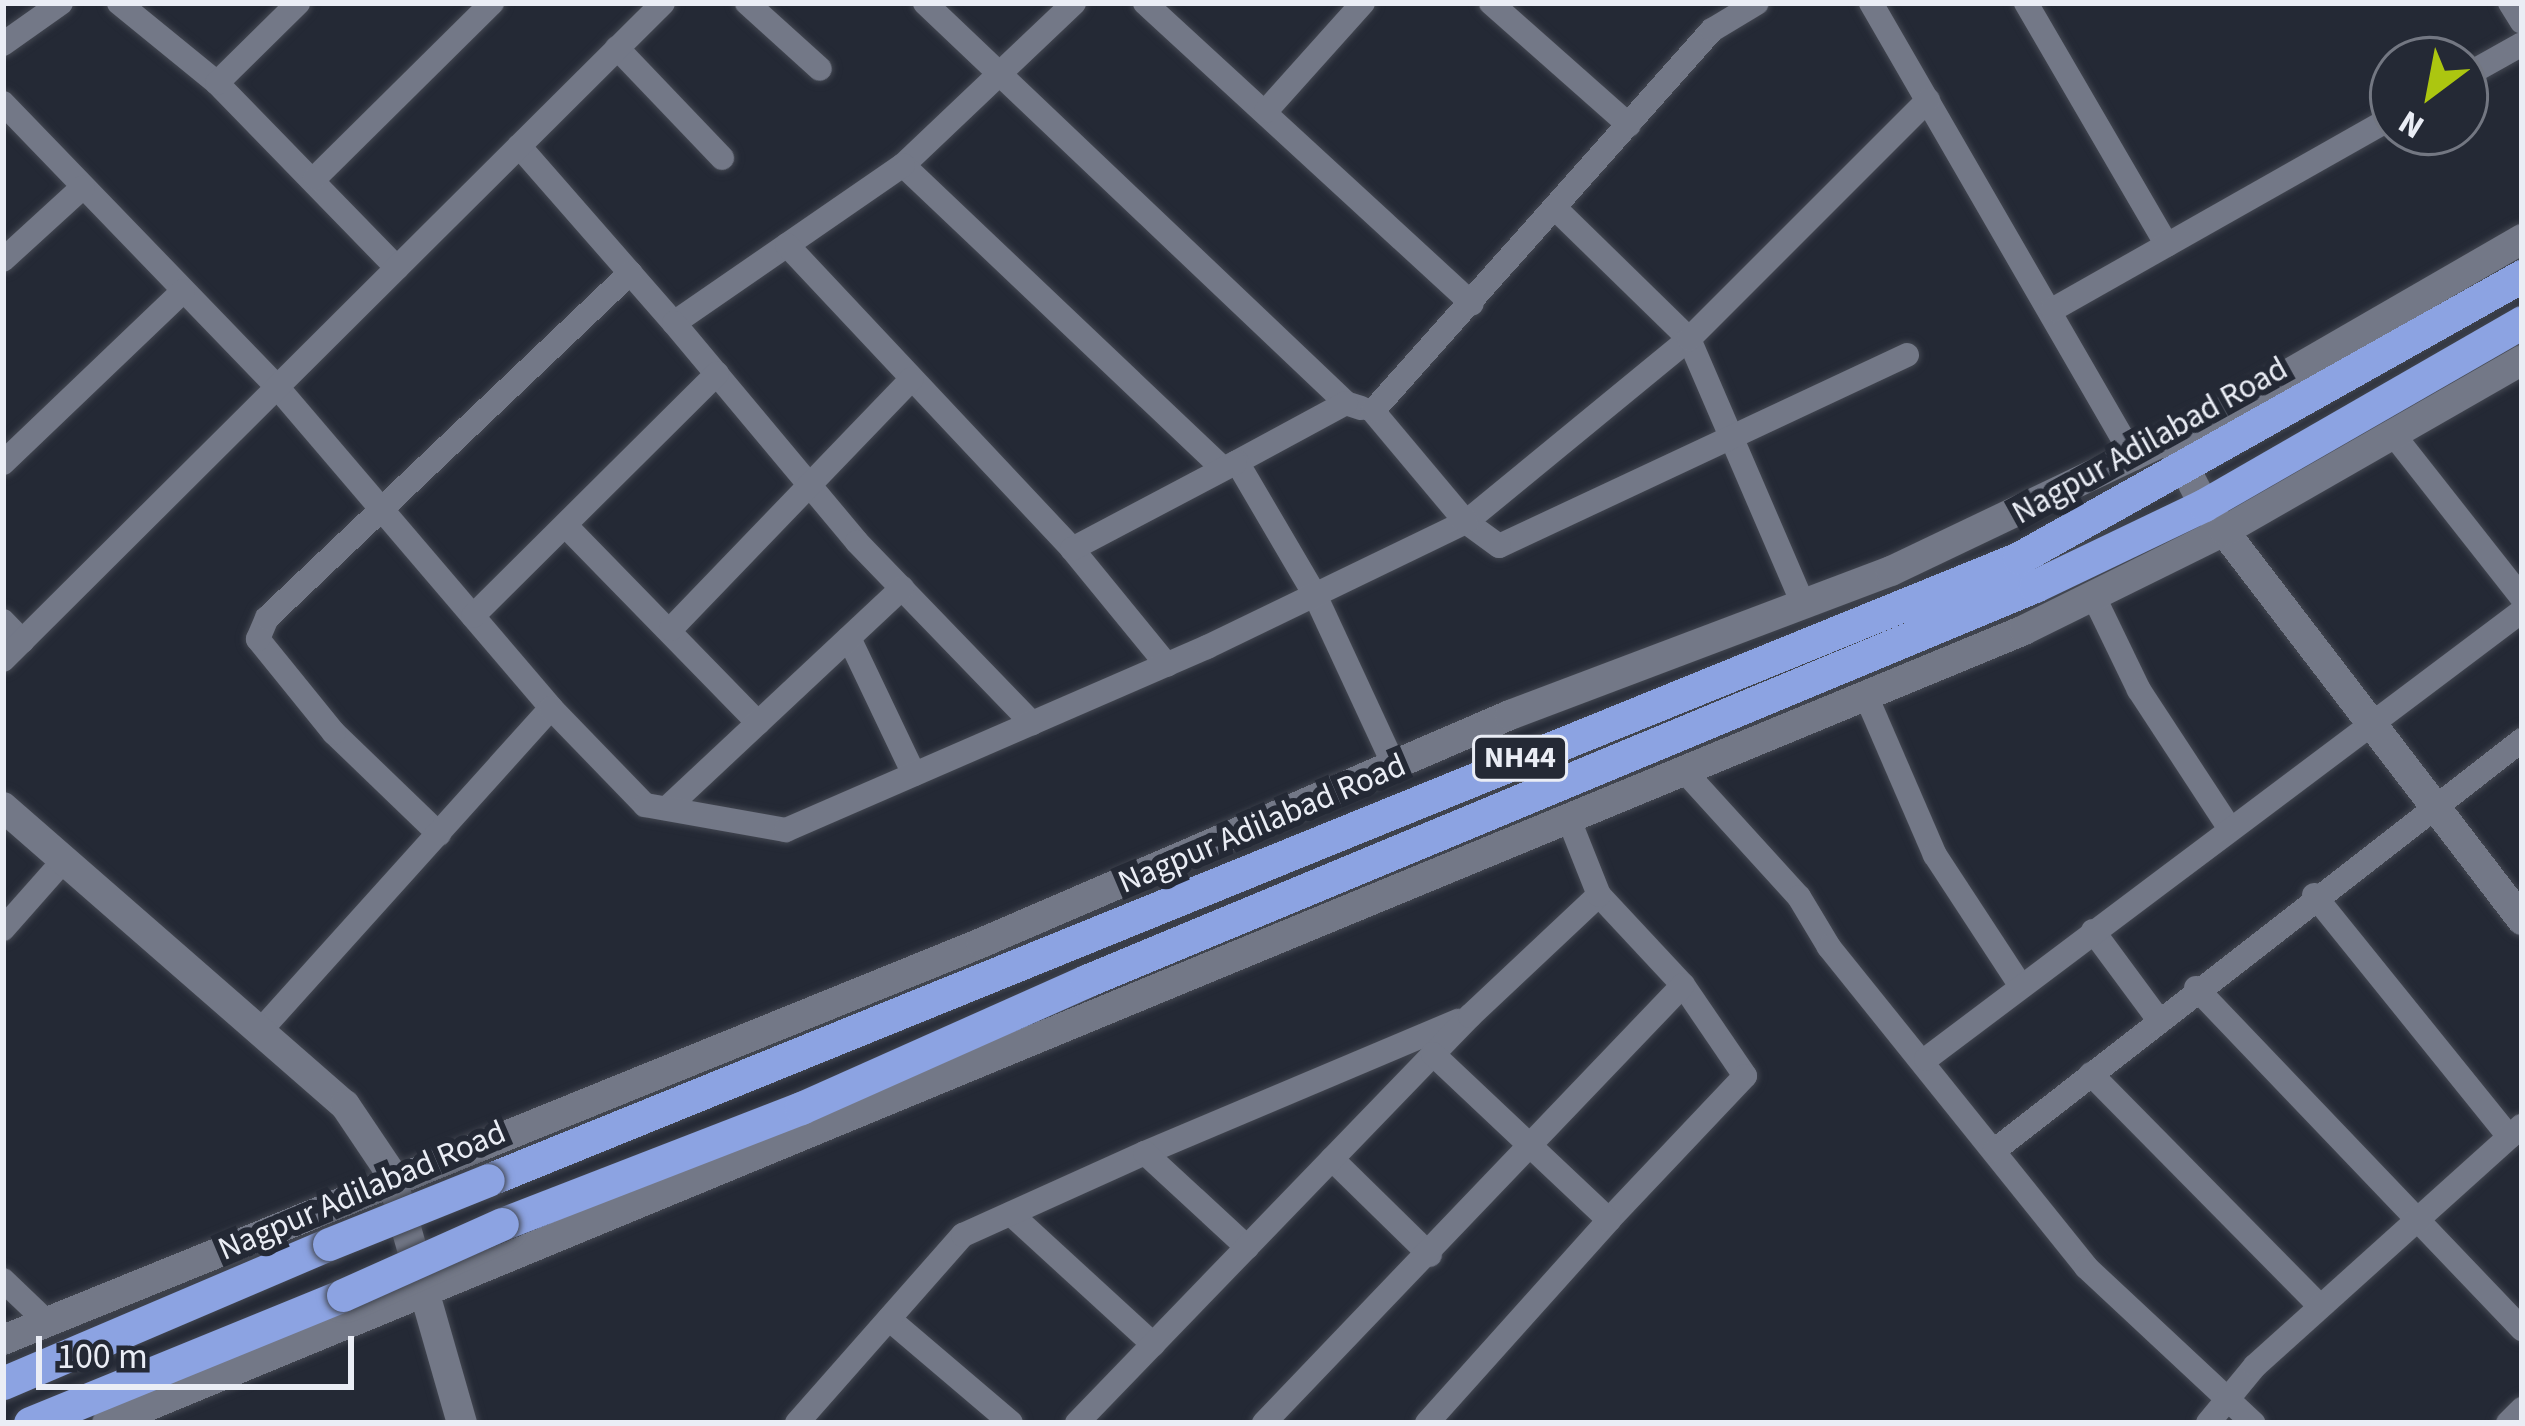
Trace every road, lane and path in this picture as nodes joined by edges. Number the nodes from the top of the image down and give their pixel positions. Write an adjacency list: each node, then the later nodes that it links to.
1 (61, 3): 17 (street)
2 (119, 3): 23 (street)
3 (298, 3): 23 (street)
4 (492, 3): 32 (street)
5 (663, 3): 19 (street)
6 (747, 3): 21 (street)
7 (925, 3): 22 (street)
8 (1074, 3): 22 (street)
9 (1145, 3): 26 (street)
10 (1363, 3): 26 (street)
11 (1492, 3): 27 (street)
12 (1757, 3): 27 (street)
13 (1871, 3): 24 (street)
14 (2026, 3): 37 (street)
15 (2510, 3): 16 (street)
16 (2522, 22)
17 (3, 44)
18 (2522, 44): 20 (street)
19 (617, 48): 29 (street); 30 (street)
20 (2489, 63)
21 (820, 69)
22 (995, 74): 31 (street); 53 (street)
23 (217, 83): 32 (street)
24 (1928, 100): 44 (street); 47 (street)
25 (3, 103): 33 (street)
26 (1266, 111): 43 (street)
27 (1629, 125): 34 (street)
28 (2369, 131): 37 (street)
29 (519, 146): 39 (street); 40 (street)
30 (722, 158)
31 (903, 165): 36 (street); 60 (street)
32 (314, 178): 39 (street)
33 (83, 187): 38 (street); 42 (street)
34 (1556, 209): 43 (street); 47 (street)
35 (2522, 239): 57 (street)
36 (787, 245): 46 (street); 51 (street)
37 (2167, 245): 44 (street)
38 (3, 260)
39 (397, 268): 52 (street)
40 (630, 273): 46 (street); 62 (street)
41 (2522, 276): 57 (highway, Nagpur Adilabad Road / NH44)
42 (183, 291): 52 (street); 59 (street)
43 (1472, 304): 54 (street)
44 (2052, 310): 58 (street)
45 (2522, 322): 63 (highway, NH44)
46 (674, 323): 50 (street)
47 (1689, 339): 56 (street); 64 (street)
48 (1907, 355): 56 (street)
49 (2517, 372): 55 (street)
50 (717, 374): 61 (street); 65 (street)
51 (912, 380): 61 (street); 66 (street)
52 (278, 388): 62 (street); 78 (street)
53 (1346, 403): 54 (street); 60 (street)
54 (1372, 411): 64 (street)
55 (2393, 434): 63 (street); 70 (street)
56 (1733, 440): 64 (street); 71 (street)
57 (2178, 455): 58 (street); 63 (street); 80 (highway, Nagpur Adilabad Road / NH44)
58 (2134, 458): 71 (street)
59 (3, 463)
60 (1230, 465): 66 (street); 68 (street)
61 (810, 484): 67 (street); 75 (street)
62 (382, 509): 73 (street); 95 (street)
63 (2214, 518): 69 (street); 85 (street); 133 (highway, NH44, bridge)
64 (1466, 522): 68 (street)
65 (566, 526): 73 (street); 75 (street)
66 (1072, 549): 79 (street)
67 (902, 588): 76 (street); 84 (street)
68 (1315, 595): 79 (street); 87 (street)
69 (2094, 597): 81 (street); 94 (street)
70 (2522, 598)
71 (1803, 604): 77 (street)
72 (2522, 611): 85 (street)
73 (473, 616): 82 (street)
74 (3, 621): 78 (street)
75 (671, 629): 83 (street)
76 (849, 638): 83 (street); 88 (street)
77 (1708, 641): 80 (street); 87 (street)
78 (12, 650)
79 (1166, 665): 84 (street)
80 (1720, 674): 130 (highway, Nagpur Adilabad Road / NH44, bridge)
81 (1867, 698): 89 (street); 103 (street)
82 (551, 708): 92 (street); 95 (street)
83 (758, 723): 92 (street)
84 (1032, 723): 88 (street)
85 (2371, 723): 90 (street); 94 (street)
86 (2522, 740): 90 (street)
87 (1395, 767): 116 (street)
88 (914, 774): 92 (street)
89 (1687, 774): 93 (street); 109 (street)
90 (2433, 804): 98 (street); 99 (street)
91 (3, 808): 96 (street)
92 (667, 808)
93 (1570, 822): 97 (street); 123 (street)
94 (2230, 829): 101 (street)
95 (439, 834): 107 (street)
96 (64, 860): 100 (street); 107 (street)
97 (1599, 895): 102 (street); 105 (street)
98 (2314, 895): 104 (street); 111 (street)
99 (2522, 920)
100 (3, 929)
101 (2093, 931): 103 (street); 106 (street)
102 (1683, 985): 112 (street); 118 (street)
103 (2020, 985): 109 (street)
104 (2196, 988): 106 (street); 119 (street)
105 (1470, 1016): 108 (street); 114 (street)
106 (2158, 1019): 110 (street)
107 (261, 1030): 116 (street)
108 (1433, 1054): 112 (street); 115 (street)
109 (1926, 1059): 113 (street)
110 (2092, 1073): 113 (street); 124 (street)
111 (2516, 1131): 119 (street)
112 (1531, 1144): 118 (street); 121 (street)
113 (1995, 1150): 131 (street)
114 (1144, 1153): 117 (street); 120 (street)
115 (1332, 1159): 120 (street); 121 (street)
116 (392, 1183): 123 (street); 126 (street)
117 (1011, 1214): 125 (street); 129 (street)
118 (1610, 1220): 140 (street)
119 (2415, 1220): 124 (street); 127 (street)
120 (1246, 1247): 129 (street)
121 (1430, 1256): 139 (street)
122 (3, 1280): 126 (street)
123 (424, 1297): 134 (street); 135 (street)
124 (2320, 1306): 131 (street)
125 (889, 1319): 136 (street); 137 (street)
126 (47, 1322): 128 (street)
127 (2522, 1329)
128 (3, 1340)
129 (1153, 1344): 138 (street)
130 (3, 1383)
131 (2226, 1401): 141 (street); 142 (street)
132 (2522, 1409): 143 (street)
133 (30, 1423)
134 (107, 1423)
135 (462, 1423)
136 (797, 1423)
137 (1011, 1423)
138 (1077, 1423)
139 (1264, 1423)
140 (1427, 1423)
141 (2208, 1423)
142 (2253, 1423)
143 (2508, 1423)

